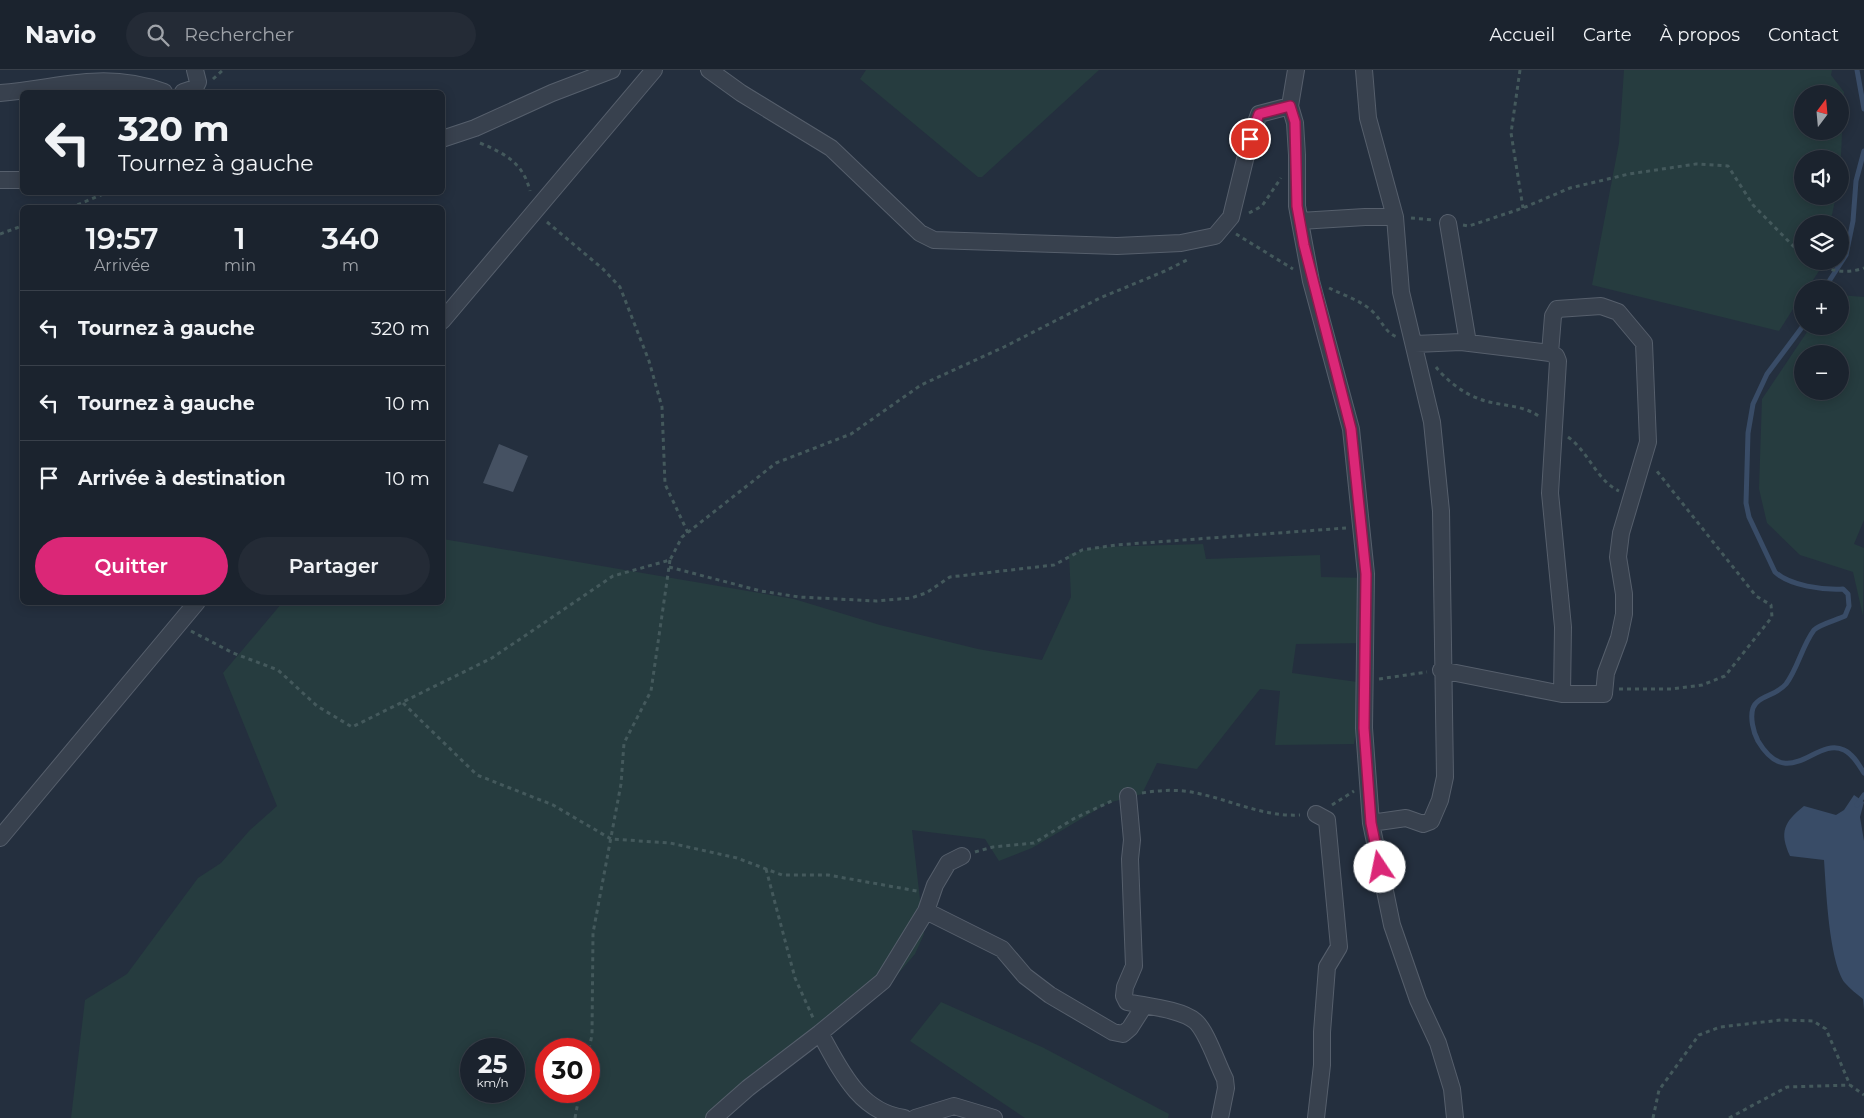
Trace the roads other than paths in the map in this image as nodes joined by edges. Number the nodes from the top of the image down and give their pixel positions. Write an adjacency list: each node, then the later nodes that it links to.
1 (195, 70): 9 (street)
2 (612, 70): 12 (street)
3 (654, 70): 18 (street)
4 (709, 70): 11 (street)
5 (1296, 70): 11 (street)
6 (1364, 70): 15 (street)
7 (73, 74): 8 (street); 10 (street)
8 (159, 90)
9 (189, 90)
10 (0, 93)
11 (1290, 106): 16 (street)
12 (445, 138)
13 (0, 180): 14 (street)
14 (20, 180)
15 (1395, 217): 16 (street); 20 (street)
16 (1300, 222): 27 (street)
17 (1448, 223): 19 (street)
18 (445, 317)
19 (1468, 343): 20 (street); 21 (street)
20 (1415, 344): 23 (street)
21 (1550, 353): 24 (street); 24 (street)
22 (195, 605): 28 (street)
23 (1441, 670): 24 (street); 27 (street)
24 (1562, 694)
25 (1128, 796): 31 (street)
26 (1316, 814): 39 (street)
27 (1371, 823): 40 (street)
28 (0, 838)
29 (962, 856): 30 (street)
30 (926, 911): 31 (street); 32 (street)
31 (1144, 1006): 38 (street)
32 (820, 1033): 33 (street); 34 (street)
33 (886, 1115): 35 (street)
34 (714, 1118)
35 (904, 1118)
36 (915, 1118): 37 (street)
37 (994, 1118)
38 (1220, 1118)
39 (1316, 1118)
40 (1455, 1118)

